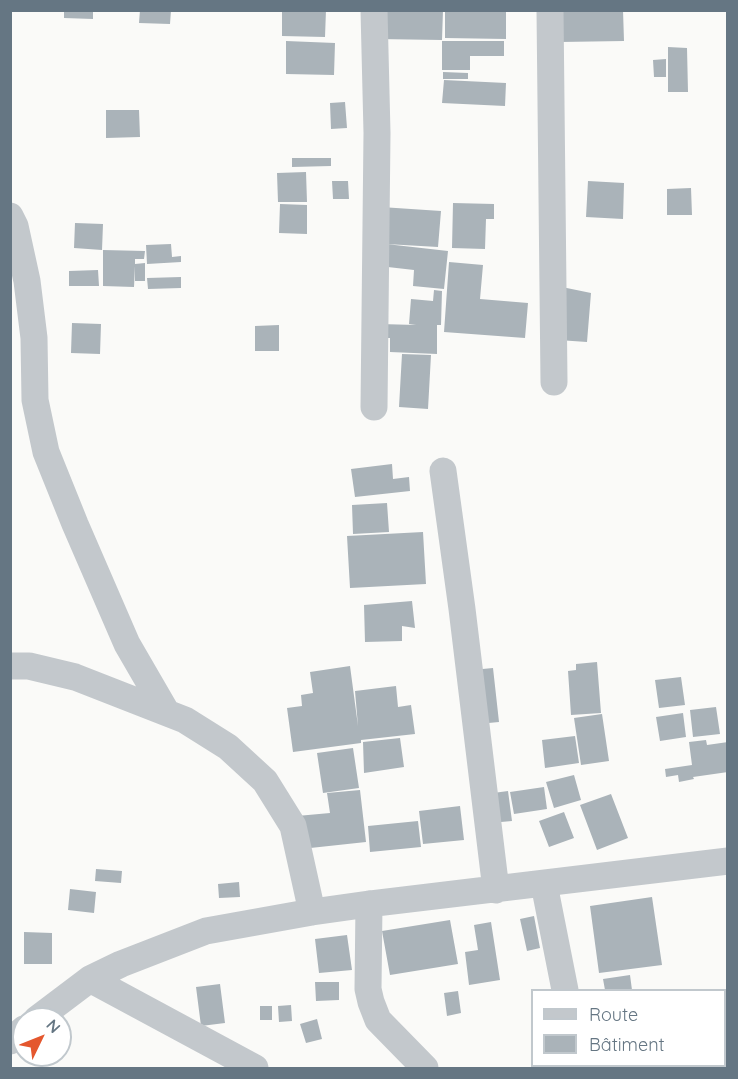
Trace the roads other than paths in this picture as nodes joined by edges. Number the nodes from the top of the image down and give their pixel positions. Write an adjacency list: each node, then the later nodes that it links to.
1 (374, 10): 5 (street)
2 (550, 10): 4 (street)
3 (10, 216): 8 (street)
4 (554, 382)
5 (374, 407)
6 (443, 471): 11 (street)
7 (10, 666): 8 (street)
8 (167, 713): 13 (street)
9 (728, 861): 10 (street)
10 (544, 884): 11 (street); 15 (street)
11 (496, 890): 12 (street)
12 (369, 904): 13 (street); 18 (street)
13 (312, 912): 14 (street)
14 (90, 979): 16 (street); 17 (street)
15 (565, 989)
16 (53, 1007)
17 (255, 1068)
18 (425, 1068)

